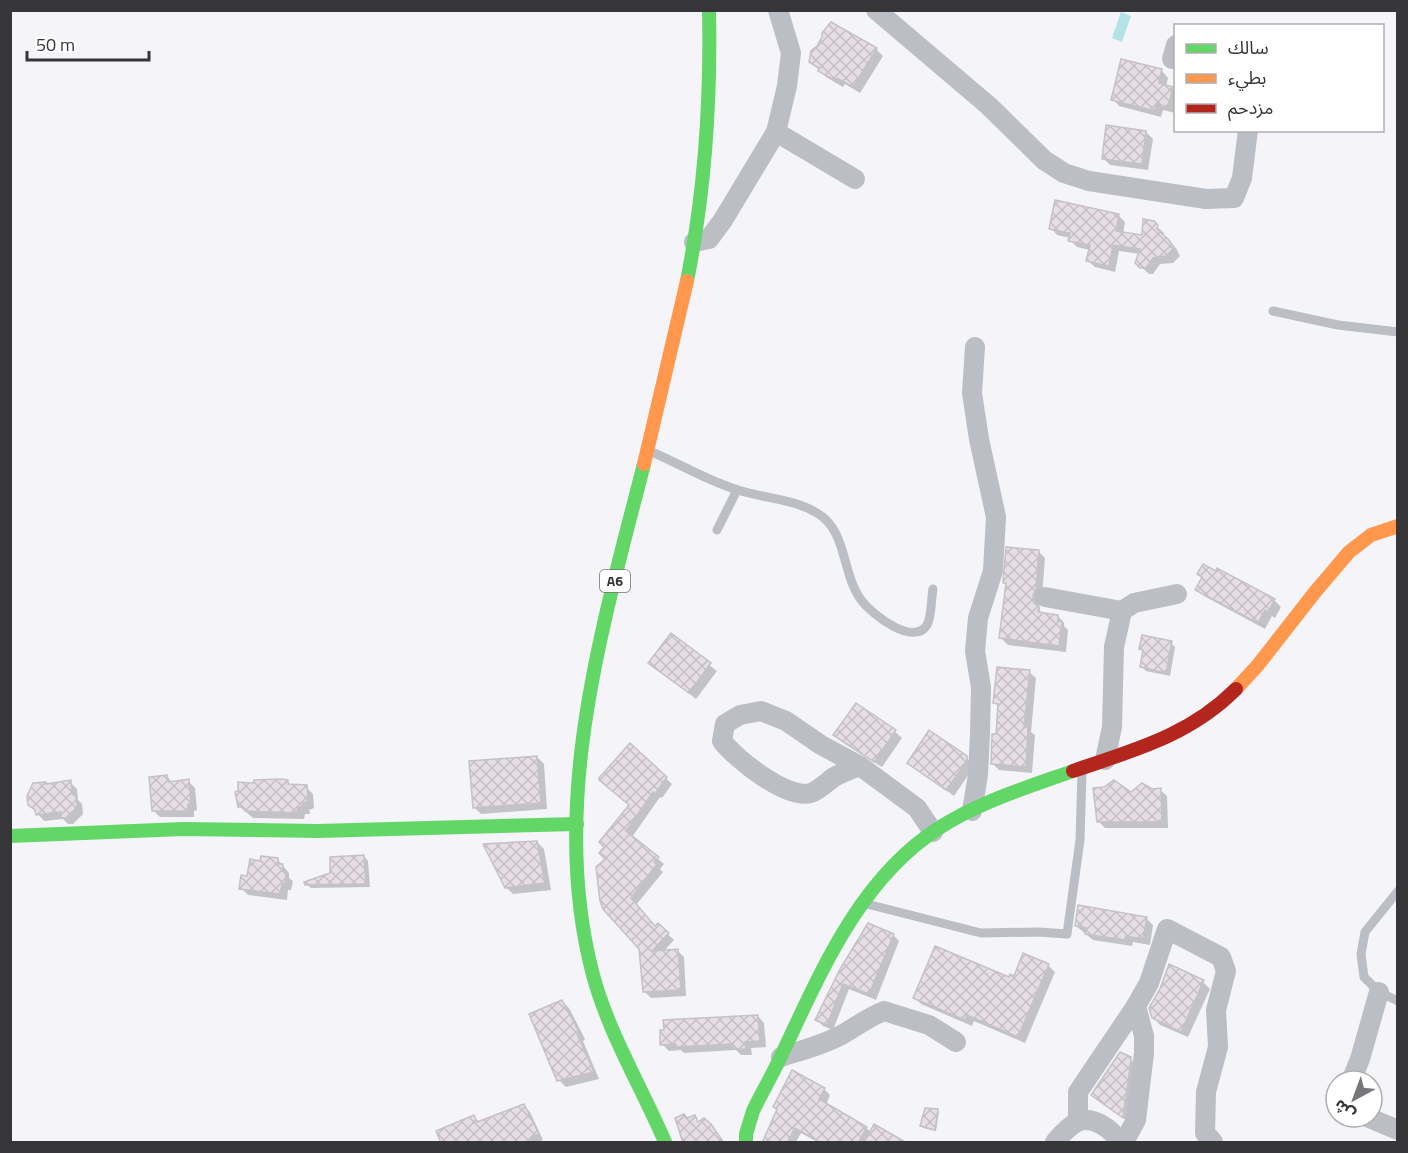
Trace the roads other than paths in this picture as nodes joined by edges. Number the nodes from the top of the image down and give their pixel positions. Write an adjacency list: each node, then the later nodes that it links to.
1 (709, 10): 7 (main road, A6)
2 (778, 10): 4 (street)
3 (876, 10): 5 (street)
4 (776, 132): 6 (street); 7 (street)
5 (1248, 132)
6 (855, 179)
7 (694, 242): 11 (main road, A6)
8 (1273, 311): 9 (lane)
9 (1398, 332)
10 (975, 347): 22 (street)
11 (648, 451): 12 (lane); 23 (main road, A6)
12 (737, 490): 14 (lane); 15 (lane)
13 (1398, 526): 19 (main road)
14 (717, 530)
15 (933, 589)
16 (1177, 594): 18 (street)
17 (1045, 597): 18 (street)
18 (1122, 611): 19 (street)
19 (1104, 760): 21 (main road)
20 (860, 766): 20 (street); 24 (street)
21 (1083, 768): 22 (main road); 27 (lane)
22 (972, 812): 24 (main road)
23 (577, 824): 25 (main road); 37 (main road, A6)
24 (933, 832): 27 (main road)
25 (10, 836)
26 (1398, 891): 28 (lane)
27 (864, 903): 32 (main road)
28 (1379, 992): 29 (lane); 33 (street)
29 (1398, 1001)
30 (1136, 1006): 34 (street); 41 (street); 42 (street)
31 (956, 1042): 32 (street)
32 (781, 1057): 38 (main road)
33 (1356, 1069)
34 (1078, 1121): 39 (street); 40 (street)
35 (1384, 1124): 36 (street)
36 (1398, 1130)
37 (659, 1141)
38 (746, 1143)
39 (1055, 1143)
40 (1119, 1143)
41 (1124, 1143)
42 (1213, 1143)

